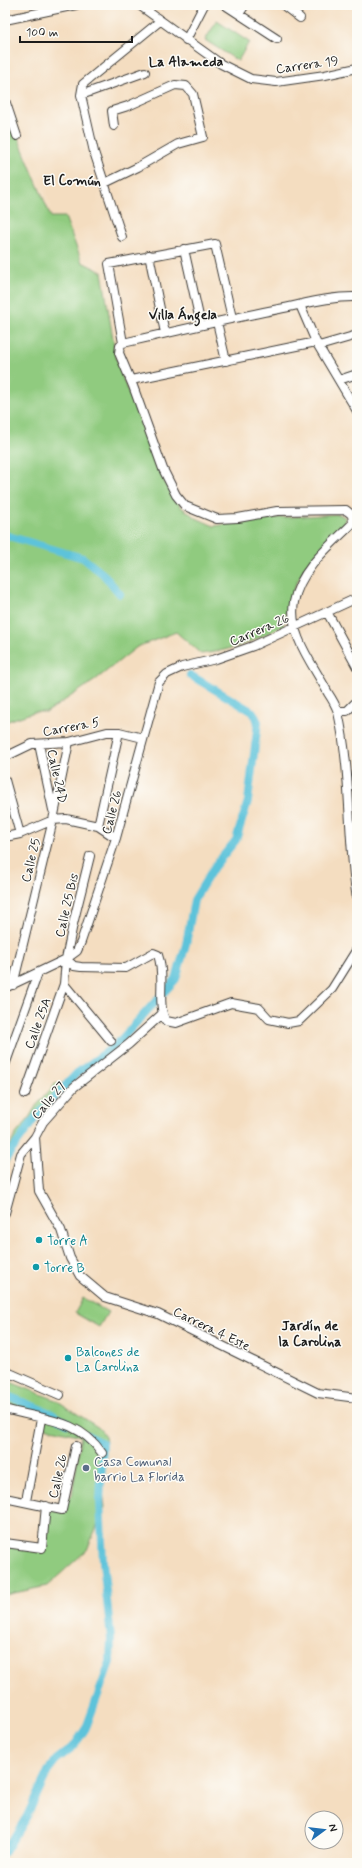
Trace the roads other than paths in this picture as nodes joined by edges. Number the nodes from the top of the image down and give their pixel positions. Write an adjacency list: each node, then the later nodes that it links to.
1 (76, 5): 11 (street)
2 (139, 5): 8 (street, Carrera 19)
3 (155, 5): 8 (street)
4 (204, 5): 14 (street)
5 (225, 5): 9 (street)
6 (245, 5): 9 (street)
7 (283, 5): 10 (street)
8 (149, 13): 12 (street, Carrera 19)
9 (239, 14): 13 (street)
10 (300, 18)
11 (5, 20)
12 (160, 22): 14 (street, Carrera 19); 17 (street)
13 (277, 39)
14 (186, 40): 15 (street, Carrera 19)
15 (357, 67)
16 (145, 72): 17 (street)
17 (81, 95): 21 (street)
18 (5, 100): 20 (street)
19 (114, 126): 21 (street)
20 (17, 136)
21 (105, 183): 22 (street)
22 (122, 237)
23 (184, 249): 24 (street); 27 (street); 29 (street)
24 (149, 256): 30 (street); 32 (street)
25 (357, 297): 26 (street)
26 (300, 305): 27 (street); 33 (street)
27 (232, 318): 28 (street)
28 (217, 322): 29 (street); 34 (street)
29 (201, 325): 30 (street)
30 (165, 333): 32 (street)
31 (357, 335): 33 (street)
32 (123, 343): 36 (street)
33 (318, 344): 34 (street); 37 (street)
34 (226, 361): 36 (street)
35 (357, 374): 37 (street)
36 (131, 380): 41 (street)
37 (339, 380): 38 (street)
38 (356, 407)
39 (357, 598): 40 (street, Carrera 26)
40 (327, 612): 41 (street, Carrera 26); 42 (street)
41 (294, 628): 43 (street, Carrera 26); 45 (street)
42 (357, 667)
43 (167, 674): 47 (street, Calle 26)
44 (356, 704): 45 (street)
45 (338, 711): 53 (street)
46 (119, 732): 47 (street, Carrera 5); 48 (street, Carrera 5); 55 (street)
47 (143, 738): 58 (street, Calle 26)
48 (69, 742): 49 (street, Carrera 5); 54 (street, Calle 25)
49 (38, 744): 50 (street, Carrera 5); 54 (street, Calle 24D)
50 (5, 756)
51 (5, 780): 56 (street)
52 (357, 784): 53 (street)
53 (350, 793): 60 (street)
54 (53, 816): 55 (street); 56 (street); 65 (street, Calle 25)
55 (98, 826): 58 (street)
56 (20, 834): 57 (street)
57 (5, 837)
58 (116, 838): 62 (street, Calle 26)
59 (90, 856): 62 (street, Calle 25 Bis)
60 (357, 899)
61 (357, 949): 66 (street)
62 (69, 957): 63 (street); 64 (street, Calle 25A); 66 (street)
63 (38, 973): 65 (street); 68 (street)
64 (64, 984): 67 (street); 69 (street, Calle 25A)
65 (9, 986)
66 (162, 1011): 70 (street, Calle 27)
67 (111, 1042)
68 (5, 1065)
69 (25, 1094)
70 (35, 1137): 71 (street); 72 (street, Calle 27)
71 (5, 1214)
72 (70, 1258): 75 (street, Carrera 4 Este)
73 (5, 1371): 74 (street)
74 (60, 1395)
75 (357, 1398)
76 (5, 1409): 77 (street)
77 (41, 1419): 79 (street); 81 (street)
78 (76, 1446): 83 (street, Calle 26)
79 (102, 1453)
80 (6, 1498): 81 (street); 82 (street)
81 (26, 1501): 83 (street)
82 (5, 1506)
83 (46, 1506): 84 (street)
84 (5, 1543)

